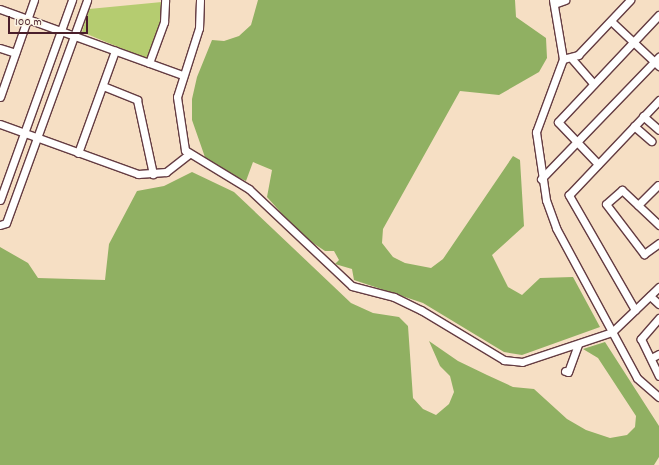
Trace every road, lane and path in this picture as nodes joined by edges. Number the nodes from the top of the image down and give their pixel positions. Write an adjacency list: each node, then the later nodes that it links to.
1 (34, 0): 11 (street)
2 (72, 0): 13 (street)
3 (87, 0): 14 (street)
4 (165, 0): 22 (street)
5 (200, 0): 23 (street)
6 (565, 0): 8 (street)
7 (630, 0): 12 (street)
8 (553, 2): 19 (street)
9 (0, 9): 11 (street)
10 (659, 15): 15 (street)
11 (28, 19): 13 (street); 18 (street)
12 (611, 21): 15 (street); 20 (street)
13 (62, 31): 14 (street); 33 (street)
14 (75, 36): 17 (street); 34 (street)
15 (634, 42): 21 (street); 24 (street)
16 (0, 48): 18 (street)
17 (116, 51): 22 (street); 26 (street)
18 (16, 53): 25 (street)
19 (563, 59): 20 (street); 41 (street)
20 (572, 59): 24 (street)
21 (658, 62): 36 (street)
22 (149, 63): 23 (street)
23 (182, 75): 38 (street)
24 (594, 84): 36 (street)
25 (2, 86): 27 (street)
26 (103, 86): 37 (street); 40 (street)
27 (0, 97)
28 (659, 100): 29 (street)
29 (644, 116): 31 (street); 32 (street)
30 (0, 124): 33 (street)
31 (634, 126): 35 (street); 39 (street)
32 (659, 130)
33 (24, 133): 34 (street); 43 (street)
34 (37, 138): 37 (street); 45 (street)
35 (651, 141)
36 (577, 144): 39 (street); 41 (street)
37 (78, 153): 40 (street)
38 (188, 156): 40 (street); 54 (street)
39 (598, 164): 51 (street)
40 (153, 174)
41 (541, 179): 53 (street)
42 (659, 185): 44 (street)
43 (0, 200)
44 (638, 205): 46 (street); 47 (street)
45 (3, 224)
46 (659, 225)
47 (659, 243)
48 (659, 286): 49 (street)
49 (650, 296): 50 (street); 51 (street)
50 (659, 304)
51 (635, 310): 53 (street)
52 (659, 318): 56 (street)
53 (612, 332): 54 (street); 59 (street)
54 (578, 345): 57 (street)
55 (659, 354): 56 (street)
56 (651, 358): 58 (street)
57 (565, 371)
58 (659, 376)
59 (659, 397)

